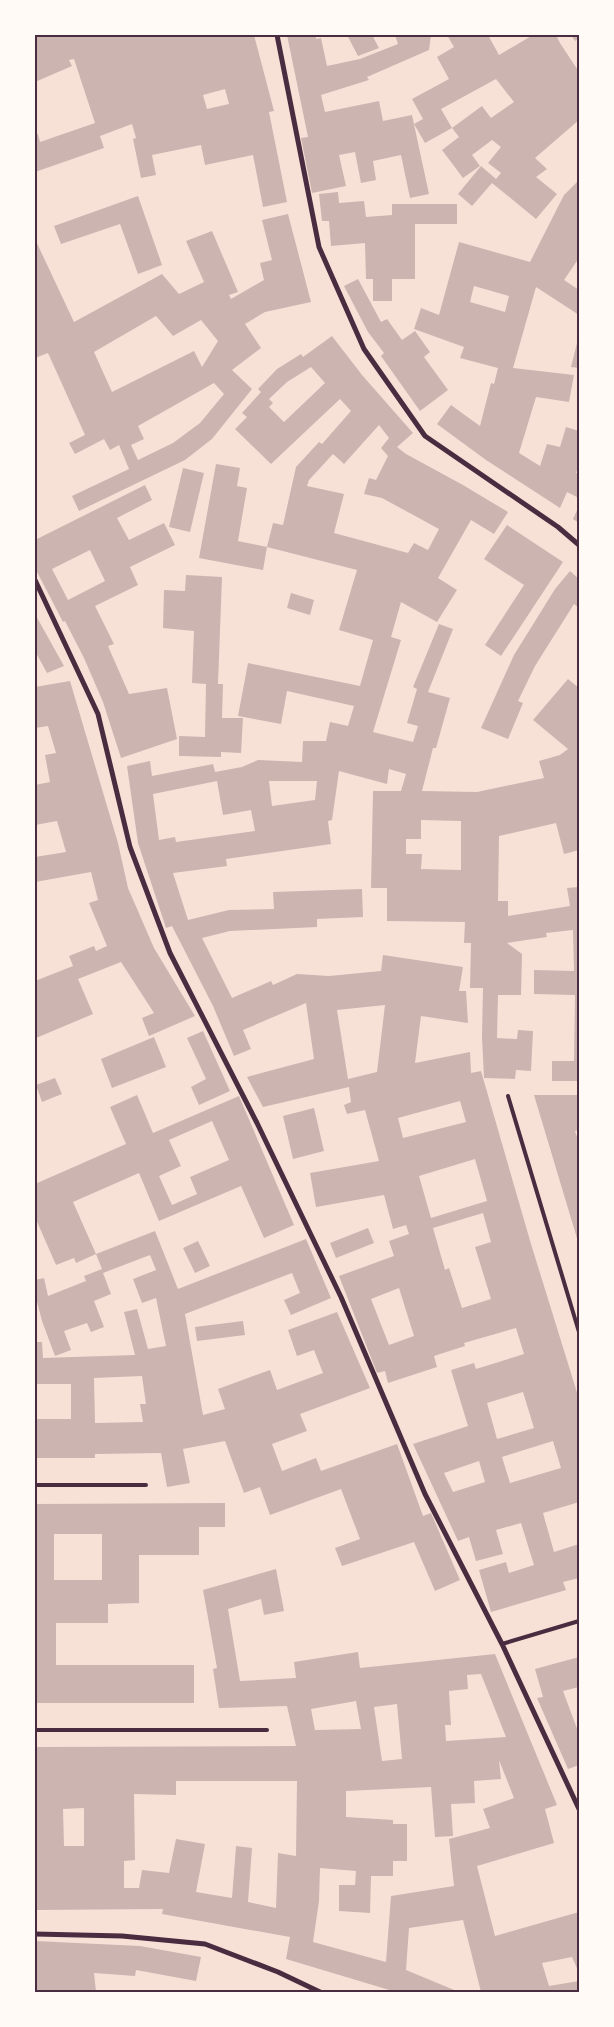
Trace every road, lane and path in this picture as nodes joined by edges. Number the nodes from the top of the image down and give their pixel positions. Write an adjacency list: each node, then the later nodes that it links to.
1 (277, 35): 2 (street)
2 (579, 545)
3 (35, 580): 9 (street)
4 (508, 1096): 5 (lane)
5 (579, 1332)
6 (35, 1485): 7 (lane)
7 (146, 1485)
8 (579, 1621): 9 (lane)
9 (502, 1644): 12 (street)
10 (35, 1730): 11 (lane)
11 (267, 1730)
12 (579, 1809)
13 (35, 1934): 14 (street)
14 (320, 1992)

